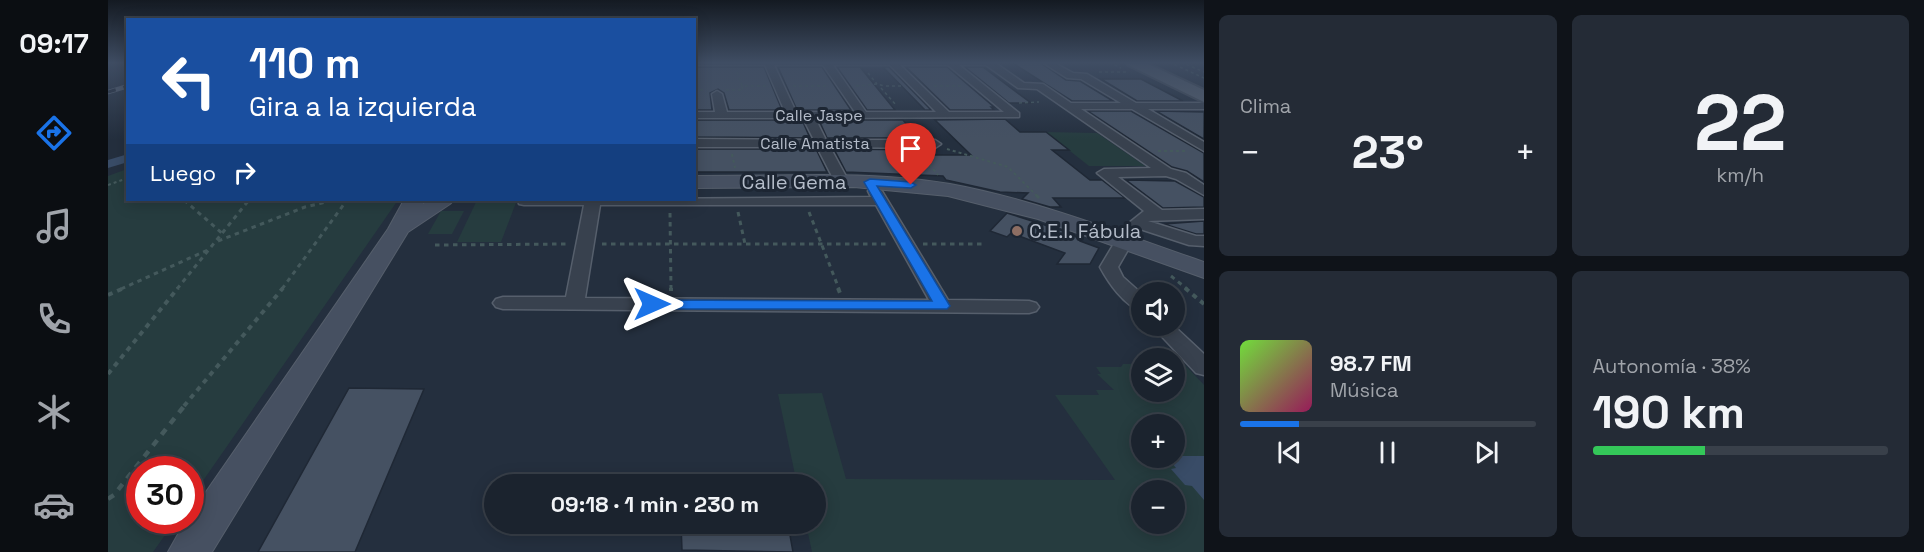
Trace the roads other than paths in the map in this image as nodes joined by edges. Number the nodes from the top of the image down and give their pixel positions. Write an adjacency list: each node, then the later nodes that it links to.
1 (779, 88): 15 (street)
2 (843, 88): 17 (street)
3 (918, 88): 18 (street)
4 (982, 88): 18 (street, Calle Jaspe)
5 (1042, 88): 10 (street)
6 (1103, 88): 11 (street)
7 (1185, 88): 9 (main road)
8 (717, 94): 14 (street)
9 (1204, 97)
10 (1068, 106): 11 (street); 23 (street)
11 (1134, 106): 12 (street); 22 (street)
12 (1204, 106)
13 (696, 115): 14 (street, Calle Jaspe)
14 (722, 115): 15 (street, Calle Jaspe)
15 (792, 115): 16 (street, Calle Jaspe)
16 (807, 115): 17 (street, Calle Jaspe); 20 (street)
17 (863, 115): 18 (street, Calle Jaspe)
18 (946, 115)
19 (696, 143): 20 (street, Calle Amatista)
20 (821, 143): 21 (street, Calle Amatista); 25 (street)
21 (933, 144)
22 (1199, 149)
23 (1166, 172): 26 (street); 35 (street)
24 (696, 182): 25 (street, Calle Gema)
25 (842, 182): 27 (street, Calle Gema)
26 (1204, 191)
27 (875, 192): 34 (street); 40 (street, Calle Gema); 45 (street)
28 (413, 201): 38 (street)
29 (429, 201): 38 (street)
30 (441, 201): 38 (street)
31 (592, 201): 44 (street)
32 (669, 201): 33 (street)
33 (696, 201)
34 (696, 201)
35 (1153, 210): 36 (street); 37 (street)
36 (1204, 214)
37 (1137, 223): 39 (street); 40 (street)
38 (399, 229): 49 (street)
39 (1204, 241)
40 (1121, 242): 41 (street, Calle Gema); 42 (street)
41 (1204, 270)
42 (1131, 294)
43 (503, 303): 44 (street)
44 (574, 304): 45 (street)
45 (942, 306): 46 (street)
46 (1029, 307)
47 (1172, 336): 48 (street)
48 (1204, 367)
49 (189, 552)

